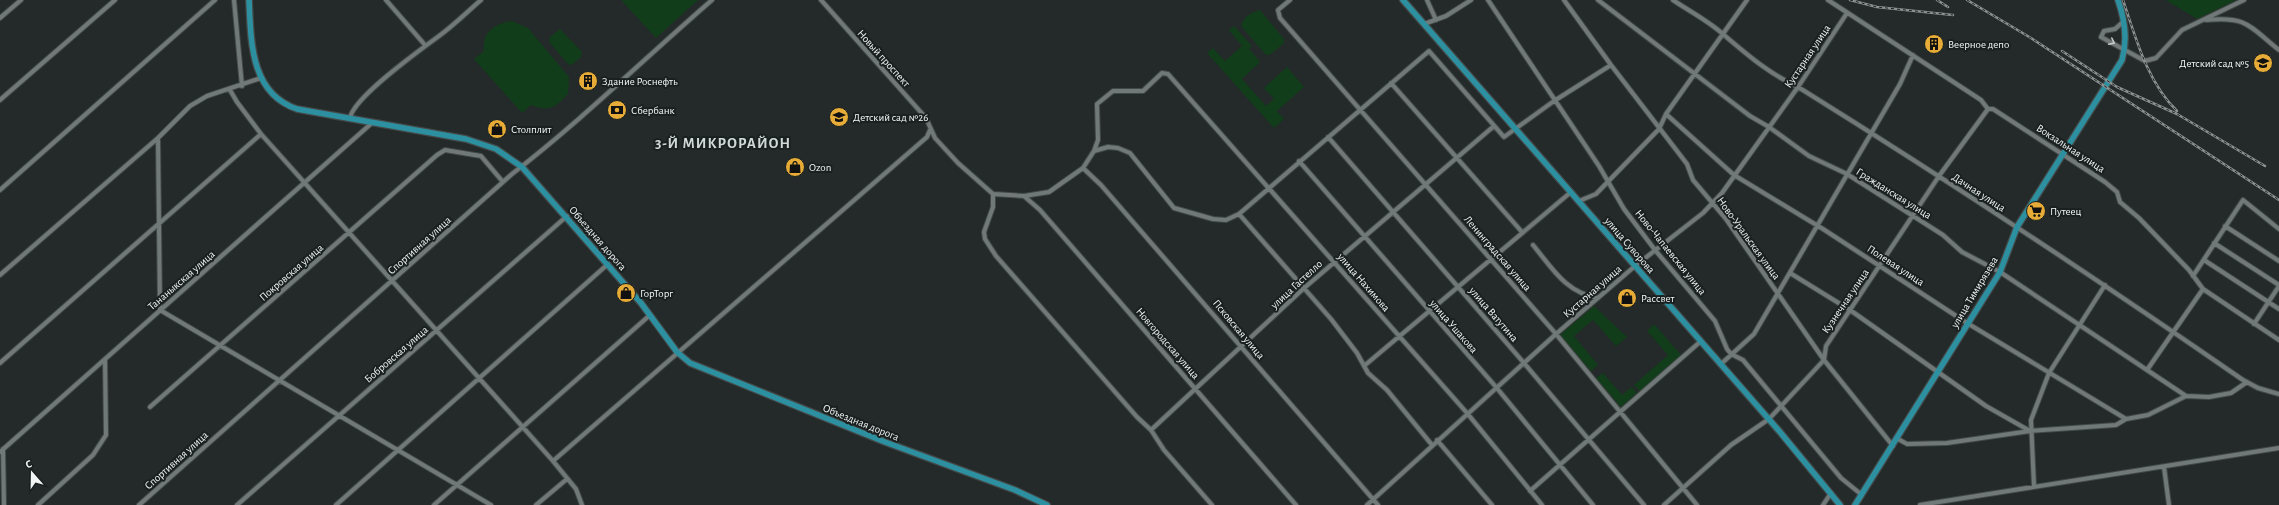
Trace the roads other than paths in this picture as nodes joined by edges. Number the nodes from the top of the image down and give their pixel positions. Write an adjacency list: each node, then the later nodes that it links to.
1 (21, 0): 23 (street)
2 (115, 0): 40 (street)
3 (215, 0): 70 (street)
4 (234, 0): 37 (street)
5 (249, 0): 35 (main road, Объездная дорога)
6 (386, 0): 29 (street)
7 (481, 0): 29 (street)
8 (712, 0): 60 (street, Спортивная улица)
9 (821, 0): 51 (street, Новый проспект)
10 (1290, 0): 43 (street, Ленинградская улица)
11 (1403, 0): 27 (main road, улица Суворова)
12 (1427, 0): 24 (street)
13 (1471, 0): 24 (street)
14 (1488, 0): 41 (street, Ново-Чапаевская улица)
15 (1564, 0): 33 (street, Ново-Уральская улица)
16 (1598, 0): 34 (street, Гражданская улица)
17 (1672, 0): 28 (street, Дачная улица)
18 (1747, 0): 28 (street)
19 (1828, 0): 22 (street, Вокзальная улица)
20 (2118, 0): 26 (main road)
21 (2244, 0): 25 (street)
22 (1847, 13): 32 (street, Вокзальная улица); 38 (street, Кустарная улица)
23 (0, 18)
24 (1436, 20): 27 (street)
25 (2204, 20): 30 (street); 31 (street)
26 (2124, 21): 30 (main road); 30 (street, one-way to 30)
27 (1424, 24): 49 (main road, улица Суворова)
28 (1724, 34): 34 (street); 38 (street, Дачная улица)
29 (425, 45): 45 (street)
30 (2125, 50): 57 (main road, улица Тимирязева)
31 (2279, 50)
32 (1913, 55): 42 (street, Вокзальная улица); 52 (street)
33 (1611, 65): 41 (street); 50 (street, Ново-Уральская улица)
34 (1694, 76): 44 (street); 48 (street, Гражданская улица)
35 (261, 78): 37 (street); 45 (main road, Объездная дорога)
36 (1391, 83): 43 (street); 47 (street); 58 (street)
37 (242, 86): 39 (street)
38 (1798, 86): 48 (street, Кустарная улица); 52 (street, Дачная улица)
39 (230, 90): 53 (street); 55 (street)
40 (0, 100)
41 (1554, 101): 49 (street); 66 (street, Ново-Чапаевская улица)
42 (1988, 109): 57 (street, Вокзальная улица); 64 (street, Кузнечная улица)
43 (1359, 110): 54 (street); 68 (street, Ленинградская улица)
44 (1666, 114): 50 (street); 63 (street, Полевая улица)
45 (350, 118): 46 (main road, Объездная дорога)
46 (373, 122): 60 (main road, Объездная дорога); 67 (street, Тананыкская улица)
47 (1494, 126): 49 (street); 58 (street, улица Гастелло)
48 (1769, 127): 62 (street, Гражданская улица); 63 (street, Кустарная улица)
49 (1515, 128): 71 (main road, улица Суворова)
50 (1659, 129): 66 (street); 75 (street, Ново-Уральская улица)
51 (930, 130): 72 (street, Новый проспект); 127 (street)
52 (1870, 132): 62 (street); 64 (street, Дачная улица)
53 (261, 134): 67 (street); 80 (street)
54 (1328, 137): 59 (street); 76 (street, улица Ватутина)
55 (158, 138): 80 (street); 100 (street)
56 (1094, 151): 61 (street); 69 (street, улица Нахимова); 77 (street)
57 (2063, 153): 83 (main road, улица Тимирязева); 101 (street, Вокзальная улица)
58 (1456, 158): 68 (street, улица Гастелло); 85 (street)
59 (1299, 162): 69 (street); 87 (street, улица Ушакова)
60 (522, 167): 65 (street, Спортивная улица); 79 (main road, Объездная дорога)
61 (1083, 168): 73 (street); 125 (street, Псковская улица)
62 (1847, 174): 78 (street, Гражданская улица); 81 (street)
63 (1734, 176): 75 (street, Кустарная улица); 81 (street, Полевая улица)
64 (1939, 176): 78 (street, Кузнечная улица); 83 (street, Дачная улица)
65 (503, 182): 86 (street, Покровская улица); 102 (street, Спортивная улица)
66 (1607, 182): 74 (street); 90 (street, Ново-Чапаевская улица)
67 (306, 183): 86 (street); 112 (street, Тананыкская улица)
68 (1425, 184): 76 (street, улица Гастелло); 91 (street, Ленинградская улица)
69 (1270, 188): 77 (street); 94 (street, улица Нахимова)
70 (0, 190)
71 (1571, 192): 74 (main road, улица Суворова); 85 (street)
72 (993, 194): 73 (street); 153 (street)
73 (1024, 196): 142 (street, Новгородская улица)
74 (1579, 201): 97 (main road, улица Суворова)
75 (1712, 203): 90 (street, Кустарная улица); 108 (street, Ново-Уральская улица)
76 (1394, 211): 87 (street, улица Гастелло); 105 (street, улица Ватутина)
77 (1240, 214): 106 (street)
78 (1913, 215): 96 (street, Кузнечная улица); 98 (street, Гражданская улица)
79 (567, 216): 95 (main road, Объездная дорога); 119 (street, Бобровская улица)
80 (158, 225): 112 (street); 132 (street)
81 (1818, 225): 96 (street, Полевая улица); 99 (street)
82 (2225, 226): 84 (street); 88 (street); 93 (street)
83 (2017, 227): 98 (main road, улица Тимирязева); 103 (street, Дачная улица)
84 (2279, 229)
85 (1522, 232): 91 (street)
86 (349, 233): 102 (street); 126 (street, Покровская улица)
87 (1364, 237): 94 (street, улица Гастелло); 114 (street, улица Ушакова)
88 (2214, 244): 92 (street); 104 (street)
89 (1533, 245): 109 (street)
90 (1655, 250): 97 (street, Кустарная улица); 128 (street, Ново-Чапаевская улица)
91 (1490, 259): 105 (street); 121 (street, Ленинградская улица)
92 (2204, 260): 101 (street); 110 (street)
93 (2279, 261)
94 (1334, 262): 106 (street, улица Гастелло); 122 (street, улица Нахимова)
95 (608, 264): 115 (main road, Объездная дорога); 138 (street)
96 (1880, 265): 113 (street, Кузнечная улица); 116 (street, Полевая улица)
97 (1635, 266): 109 (street, Кустарная улица); 124 (main road, улица Суворова)
98 (2000, 272): 116 (main road, улица Тимирязева); 118 (street, Гражданская улица)
99 (1790, 273): 108 (street); 113 (street)
100 (0, 275)
101 (2193, 276): 107 (street, Вокзальная улица)
102 (391, 282): 119 (street); 139 (street, Спортивная улица)
103 (2106, 285): 118 (street); 120 (street, Дачная улица)
104 (2279, 285): 110 (street)
105 (1457, 286): 114 (street); 131 (street, улица Ватутина)
106 (1303, 289): 125 (street, улица Гастелло); 134 (street)
107 (2203, 289): 117 (street, Вокзальная улица); 120 (street)
108 (1778, 294): 128 (street); 130 (street, Ново-Уральская улица)
109 (1598, 298): 121 (street, Кустарная улица)
110 (2268, 302): 111 (street); 117 (street)
111 (2279, 309)
112 (160, 310): 126 (street); 129 (street, Тананыкская улица)
113 (1850, 310): 130 (street, Кузнечная улица); 135 (street)
114 (1429, 311): 122 (street); 141 (street, улица Ушакова)
115 (650, 315): 127 (main road, Объездная дорога); 152 (street)
116 (1967, 323): 135 (main road, улица Тимирязева); 137 (street, Полевая улица)
117 (2254, 324): 123 (street, Вокзальная улица)
118 (2081, 325): 136 (street, Гражданская улица); 137 (street)
119 (436, 331): 138 (street); 149 (street, Бобровская улица)
120 (2173, 332): 136 (street); 140 (street, Дачная улица)
121 (1556, 334): 131 (street, Кустарная улица); 148 (street, Ленинградская улица)
122 (1400, 337): 134 (street); 147 (street, улица Нахимова)
123 (2279, 340)
124 (1701, 341): 133 (main road, улица Суворова); 148 (street)
125 (1242, 346): 142 (street, улица Гастелло); 173 (street, Псковская улица)
126 (219, 347): 139 (street); 146 (street, Покровская улица)
127 (676, 352): 163 (street); 183 (main road, Объездная дорога)
128 (1731, 354): 133 (street); 145 (street, Ново-Чапаевская улица)
129 (105, 359): 161 (street, Тананыкская улица); 175 (street)
130 (1824, 360): 145 (street, Кузнечная улица); 159 (street, Ново-Уральская улица)
131 (1524, 362): 141 (street, Кустарная улица); 157 (street, улица Ватутина)
132 (0, 363)
133 (1721, 364): 150 (main road, улица Суворова)
134 (1364, 366): 158 (street)
135 (1938, 370): 154 (street); 155 (main road, улица Тимирязева)
136 (2147, 370): 144 (street, Гражданская улица)
137 (2049, 373): 151 (street, Полевая улица); 154 (street)
138 (479, 379): 152 (street); 162 (street)
139 (279, 380): 149 (street); 176 (street, Спортивная улица)
140 (2247, 382): 143 (street, Дачная улица); 144 (street)
141 (1496, 387): 147 (street, Кустарная улица); 164 (street, улица Ушакова)
142 (1196, 388): 153 (street, улица Гастелло); 185 (street, Новгородская улица)
143 (2279, 394)
144 (2186, 396): 151 (street)
145 (1781, 405): 150 (street, Кузнечная улица); 172 (street, Ново-Чапаевская улица)
146 (150, 407)
147 (1467, 413): 156 (street, Кустарная улица); 170 (street, улица Нахимова)
148 (1621, 413): 157 (street); 169 (street, Ленинградская улица)
149 (338, 416): 162 (street); 177 (street, Бобровская улица)
150 (1769, 419): 169 (street, Кузнечная улица); 171 (main road, улица Суворова)
151 (2126, 419): 154 (street)
152 (522, 429): 163 (street); 167 (street)
153 (1151, 430): 184 (street)
154 (2030, 431): 155 (street); 168 (street)
155 (1898, 439): 159 (main road, улица Тимирязева)
156 (1437, 440): 158 (street, Кустарная улица); 188 (street)
157 (1588, 441): 164 (street); 191 (street, улица Ватутина)
158 (1432, 445): 173 (street, Кустарная улица)
159 (1893, 446): 172 (main road, улица Тимирязева)
160 (2279, 448): 165 (street)
161 (2, 450): 174 (street)
162 (398, 451): 167 (street); 178 (street)
163 (552, 461): 166 (street)
164 (1560, 466): 170 (street); 190 (street, улица Ушакова)
165 (2164, 467): 168 (street); 198 (street)
166 (567, 479): 181 (street); 182 (street)
167 (456, 485): 179 (street); 180 (street)
168 (2034, 486): 197 (street)
169 (1682, 488): 192 (street, Кузнечная улица); 193 (street, Ленинградская улица)
170 (1530, 491): 189 (street, улица Нахимова)
171 (1831, 493): 194 (street); 195 (main road, улица Суворова)
172 (1862, 495): 196 (main road, улица Тимирязева)
173 (1373, 499): 186 (street, Кустарная улица); 187 (street, Псковская улица)
174 (4, 505)
175 (38, 505)
176 (139, 505)
177 (237, 505)
178 (336, 505)
179 (434, 505)
180 (491, 505)
181 (536, 505)
182 (582, 505)
183 (1047, 505)
184 (1212, 505)
185 (1296, 505)
186 (1367, 505)
187 (1378, 505)
188 (1492, 505)
189 (1542, 505)
190 (1593, 505)
191 (1644, 505)
192 (1664, 505)
193 (1696, 505)
194 (1823, 505)
195 (1840, 505)
196 (1855, 505)
197 (1920, 505)
198 (2169, 505)

